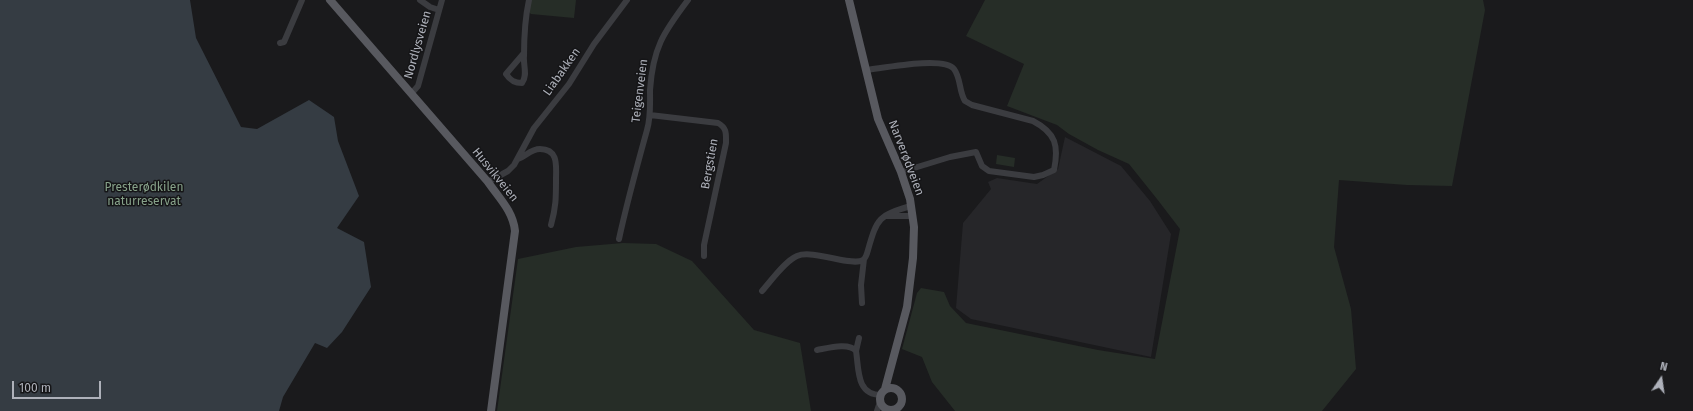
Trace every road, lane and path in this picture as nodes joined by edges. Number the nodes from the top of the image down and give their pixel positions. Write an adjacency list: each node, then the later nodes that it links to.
1 (302, 0): 10 (street)
2 (330, 0): 13 (main road, Husvikveien)
3 (420, 0): 9 (street)
4 (442, 0): 9 (street, Nordlysveien)
5 (529, 0): 11 (street)
6 (627, 0): 15 (street, Liabakken)
7 (688, 0): 14 (street, Teigenveien)
8 (849, 0): 12 (main road, Narverødveien)
9 (439, 10): 13 (street, Nordlysveien)
10 (280, 43)
11 (524, 53): 11 (street)
12 (867, 70): 16 (main road, Narverødveien); 16 (street)
13 (411, 94): 17 (main road, Husvikveien)
14 (650, 115): 22 (street, Teigenveien); 23 (street, Bergstien)
15 (518, 159): 17 (street, Liabakken); 21 (street, Liabakken)
16 (901, 172): 18 (main road, Narverødveien)
17 (488, 182): 34 (main road, Husvikveien)
18 (911, 206): 19 (street); 20 (main road, Narverødveien)
19 (885, 216): 20 (street); 24 (street)
20 (913, 216): 30 (main road, Narverødveien)
21 (551, 226)
22 (619, 238)
23 (704, 256)
24 (864, 259): 25 (street); 26 (street)
25 (762, 291)
26 (862, 303)
27 (859, 338): 29 (street)
28 (817, 350): 29 (street)
29 (856, 351): 32 (street)
30 (890, 374): 31 (main road); 32 (main road, Narverødveien)
31 (896, 389): 32 (main road); 33 (main road)
32 (882, 396): 33 (main road); 35 (street)
33 (894, 409)
34 (491, 411)
35 (877, 411)

